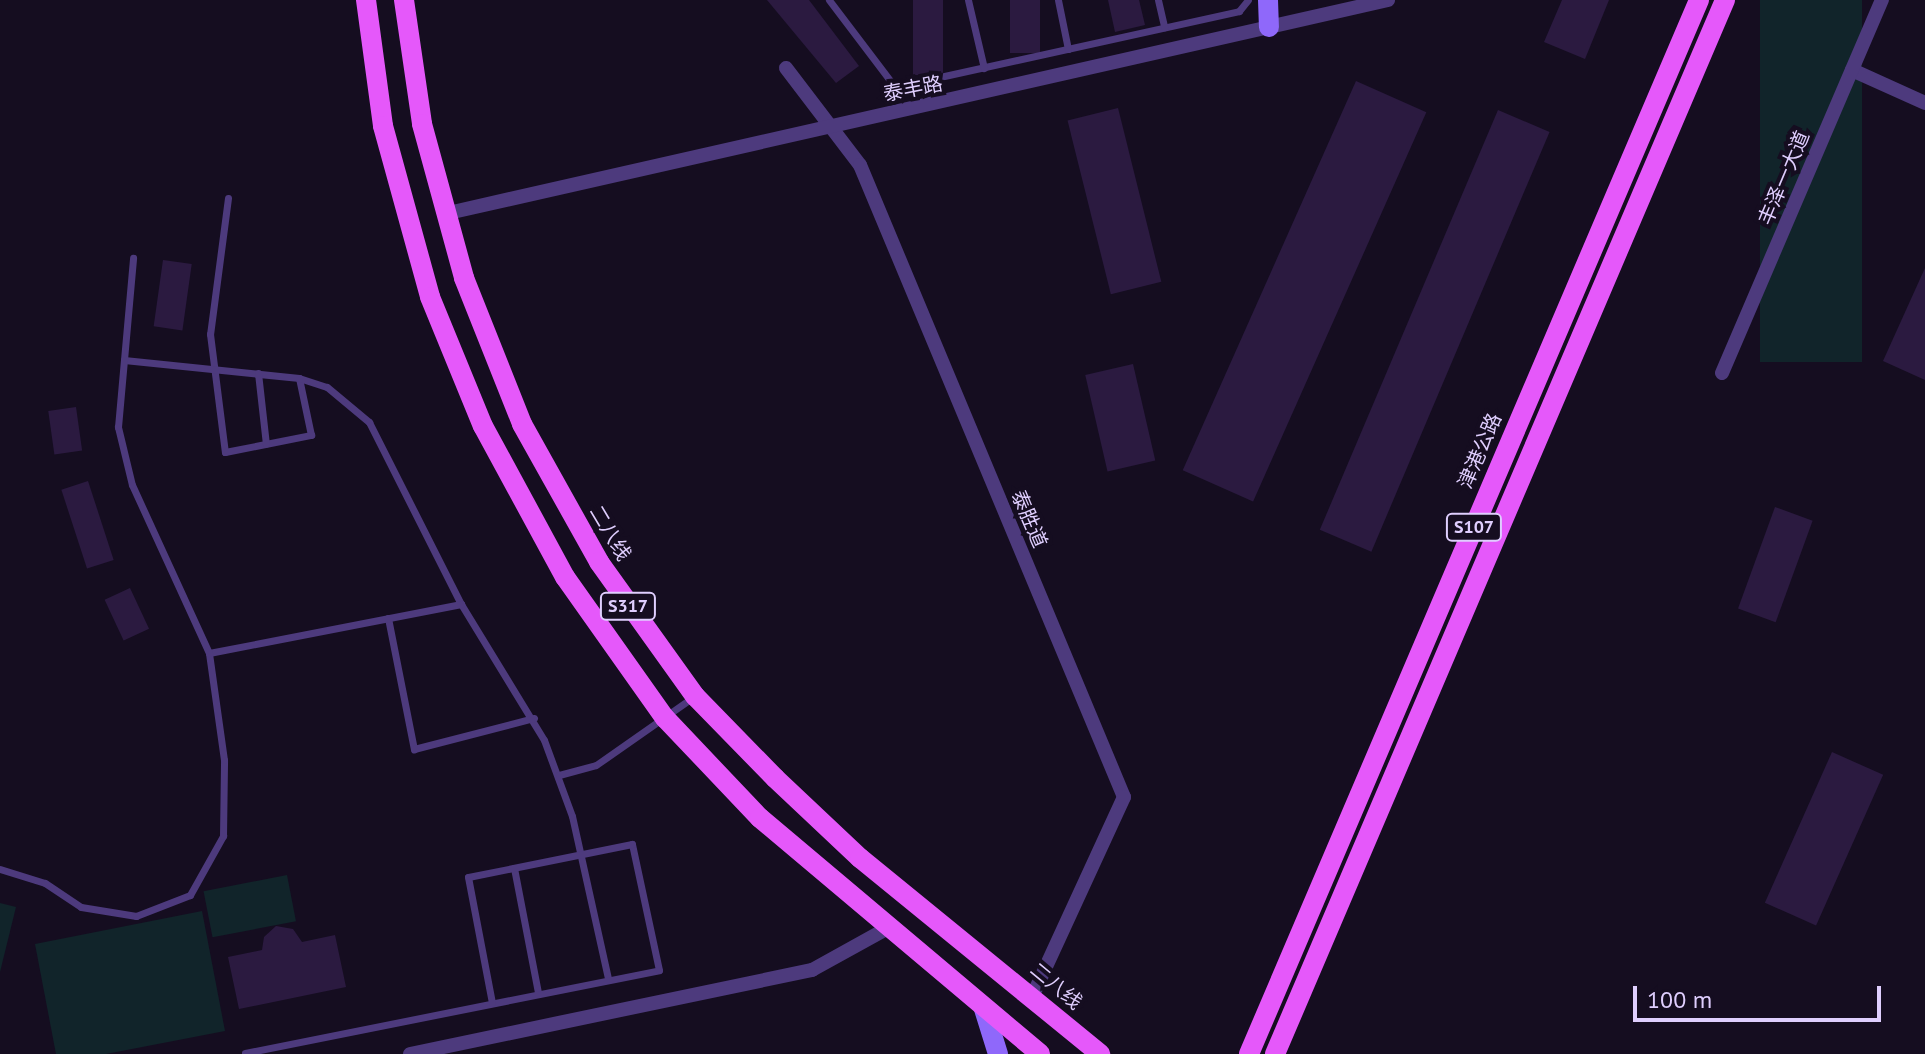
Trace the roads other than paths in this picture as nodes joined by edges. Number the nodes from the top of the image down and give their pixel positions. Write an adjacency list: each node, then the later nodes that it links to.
1 (366, 0): 36 (main road, S317)
2 (404, 0): 23 (main road, 二八线 / S317)
3 (829, 0): 18 (lane)
4 (968, 0): 18 (lane)
5 (1058, 0): 16 (lane)
6 (1158, 0): 15 (lane)
7 (1248, 0): 15 (lane)
8 (1268, 0): 14 (street)
9 (1279, 0): 14 (street)
10 (1388, 0): 14 (street, 泰丰路)
11 (1699, 0): 52 (main road, 津港公路 / S107)
12 (1725, 0): 53 (main road, S107)
13 (1882, 0): 19 (street, 丰泽一大道)
14 (1274, 25): 21 (street, 泰丰路)
15 (1164, 27): 16 (lane)
16 (1068, 49): 18 (lane)
17 (786, 68): 21 (street, 泰胜道)
18 (984, 68)
19 (1852, 70): 20 (street); 28 (street, 丰泽一大道)
20 (1925, 103)
21 (832, 124): 23 (street, 泰丰路); 44 (street, 泰胜道)
22 (228, 198): 26 (lane)
23 (444, 214): 34 (main road, 二八线 / S317)
24 (133, 258): 25 (lane)
25 (124, 360): 26 (lane); 33 (lane)
26 (211, 368): 27 (lane); 30 (lane)
27 (258, 373): 29 (lane); 30 (lane)
28 (1722, 373)
29 (299, 378): 30 (lane); 31 (lane)
30 (266, 444)
31 (461, 604): 32 (lane); 35 (lane)
32 (388, 618): 33 (lane); 35 (lane)
33 (209, 653): 40 (lane)
34 (695, 696): 36 (lane); 44 (main road, 二八线 / S317)
35 (534, 718): 37 (lane)
36 (665, 718): 37 (lane); 41 (main road, S317)
37 (559, 775): 38 (lane)
38 (580, 855): 39 (lane); 42 (lane); 42 (lane)
39 (514, 868): 43 (lane); 45 (lane)
40 (0, 869)
41 (886, 929): 46 (main road, S317); 48 (street)
42 (608, 979): 43 (lane)
43 (538, 993): 45 (lane)
44 (1032, 997): 51 (main road, 二八线 / S317)
45 (492, 1003): 47 (lane)
46 (984, 1009): 49 (street); 50 (main road, S317)
47 (245, 1053)
48 (410, 1054)
49 (998, 1054)
50 (1040, 1054)
51 (1100, 1054)
52 (1249, 1054)
53 (1275, 1054)

